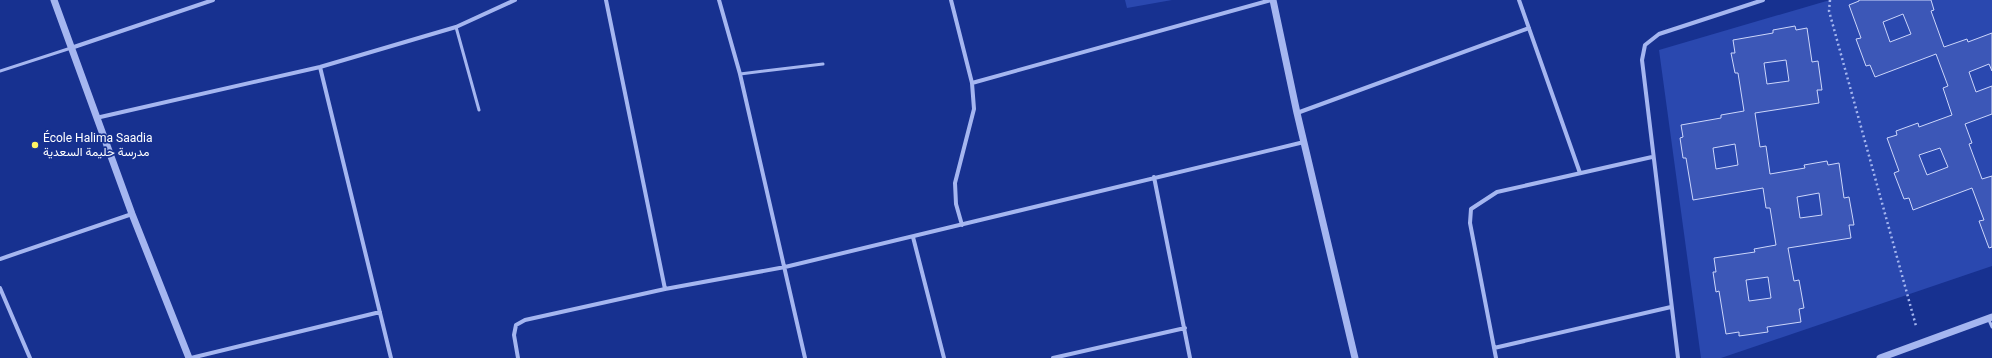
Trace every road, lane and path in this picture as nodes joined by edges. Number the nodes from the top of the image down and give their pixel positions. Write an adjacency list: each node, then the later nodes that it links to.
1 (54, 0): 13 (street)
2 (213, 0): 13 (street)
3 (515, 0): 11 (street)
4 (606, 0): 32 (street)
5 (719, 0): 17 (street)
6 (951, 0): 18 (street)
7 (1272, 0): 18 (street); 20 (street)
8 (1519, 0): 12 (street)
9 (1763, 0): 23 (street)
10 (1830, 0): 38 (path)
11 (456, 27): 15 (street); 19 (lane)
12 (1529, 28): 20 (street); 24 (street)
13 (71, 48): 16 (lane); 21 (street)
14 (823, 64): 17 (lane)
15 (320, 67): 21 (street); 34 (street)
16 (0, 71)
17 (740, 74): 30 (street)
18 (972, 82): 27 (street)
19 (478, 110)
20 (1297, 113): 22 (street)
21 (96, 118): 26 (street)
22 (1304, 142): 25 (street); 48 (street)
23 (1652, 157): 24 (street); 33 (street)
24 (1580, 173): 39 (street)
25 (1154, 177): 27 (street); 37 (street)
26 (132, 214): 29 (street); 41 (street)
27 (962, 224): 28 (street)
28 (913, 237): 30 (street); 45 (street)
29 (0, 259)
30 (785, 267): 32 (street); 44 (street)
31 (0, 288): 40 (street)
32 (665, 289): 43 (street)
33 (1671, 307): 39 (street); 50 (street)
34 (380, 312): 41 (street); 42 (street)
35 (1990, 317): 36 (lane); 38 (street)
36 (1992, 327)
37 (1185, 328): 46 (street); 47 (street)
38 (1920, 343): 51 (street)
39 (1494, 348): 49 (street)
40 (30, 358)
41 (190, 358)
42 (391, 358)
43 (518, 358)
44 (804, 358)
45 (944, 358)
46 (1054, 358)
47 (1190, 358)
48 (1355, 358)
49 (1496, 358)
50 (1678, 358)
51 (1880, 358)

